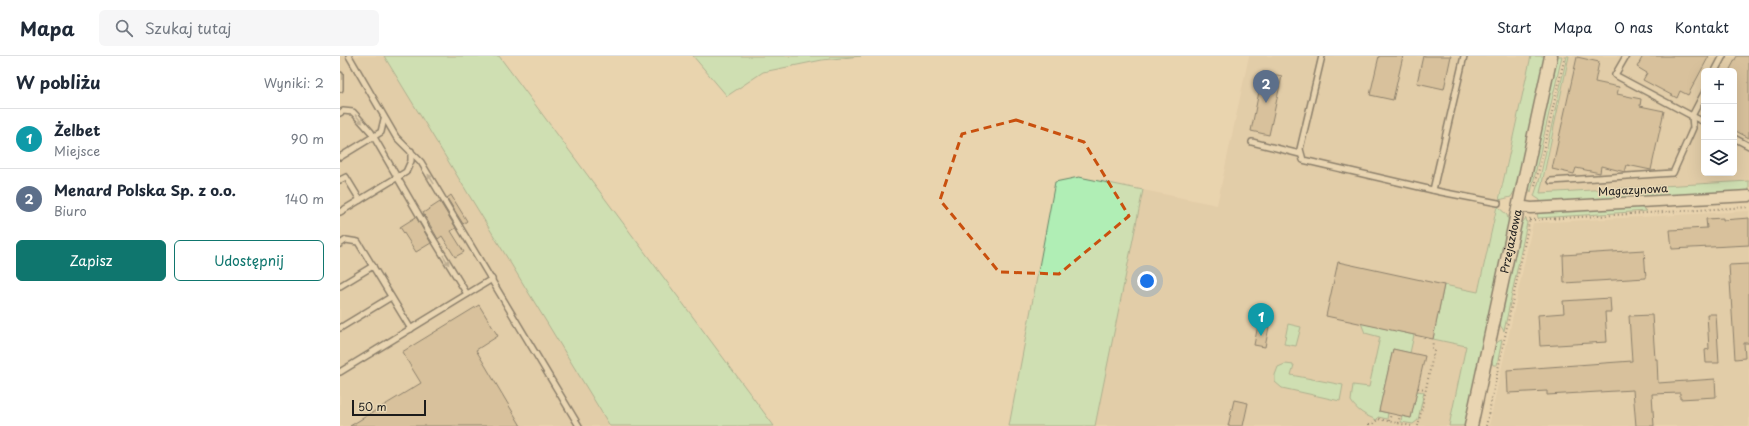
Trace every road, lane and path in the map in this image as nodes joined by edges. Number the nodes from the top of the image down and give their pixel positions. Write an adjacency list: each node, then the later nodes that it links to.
1 (348, 56): 14 (lane)
2 (1322, 56): 21 (lane)
3 (1464, 56): 26 (lane)
4 (1551, 56): 31 (street, Przejazdowa)
5 (1565, 56): 27 (path)
6 (1626, 56): 13 (lane)
7 (1723, 56): 8 (lane)
8 (1717, 68)
9 (340, 75): 10 (lane)
10 (340, 89)
11 (1701, 99): 13 (lane)
12 (340, 113): 16 (lane, one-way to 16)
13 (1692, 116): 15 (lane); 25 (lane)
14 (384, 119): 16 (lane); 20 (lane)
15 (1701, 120)
16 (374, 137): 22 (lane); 23 (lane)
17 (1737, 140): 19 (lane)
18 (1252, 142): 21 (lane)
19 (1749, 146)
20 (411, 151): 23 (lane); 37 (lane, one-way to 20)
21 (1300, 154): 26 (lane)
22 (340, 158)
23 (397, 177): 29 (lane); 39 (lane, one-way to 39)
24 (340, 180): 29 (lane)
25 (1551, 181)
26 (1433, 190): 30 (lane)
27 (1534, 190)
28 (1749, 196): 31 (street, Magazynowa)
29 (360, 200): 33 (lane)
30 (1498, 203)
31 (1525, 207): 34 (path); 55 (street, Przejazdowa)
32 (1749, 207): 34 (path)
33 (340, 212)
34 (1530, 220): 56 (path)
35 (340, 244): 36 (lane)
36 (372, 266): 38 (lane); 40 (lane)
37 (492, 279): 39 (lane); 52 (lane)
38 (340, 286)
39 (467, 294): 42 (lane)
40 (391, 297): 41 (lane); 42 (lane)
41 (340, 328)
42 (411, 329): 44 (lane)
43 (1433, 342): 46 (path)
44 (340, 372)
45 (1418, 388): 46 (path)
46 (1426, 389): 54 (path)
47 (1391, 414): 49 (path)
48 (1400, 416): 50 (path)
49 (1389, 421): 50 (path); 51 (path)
50 (1398, 423): 53 (path)
51 (1373, 424)
52 (579, 426)
53 (1411, 426)
54 (1418, 426)
55 (1471, 426)
56 (1486, 426)

